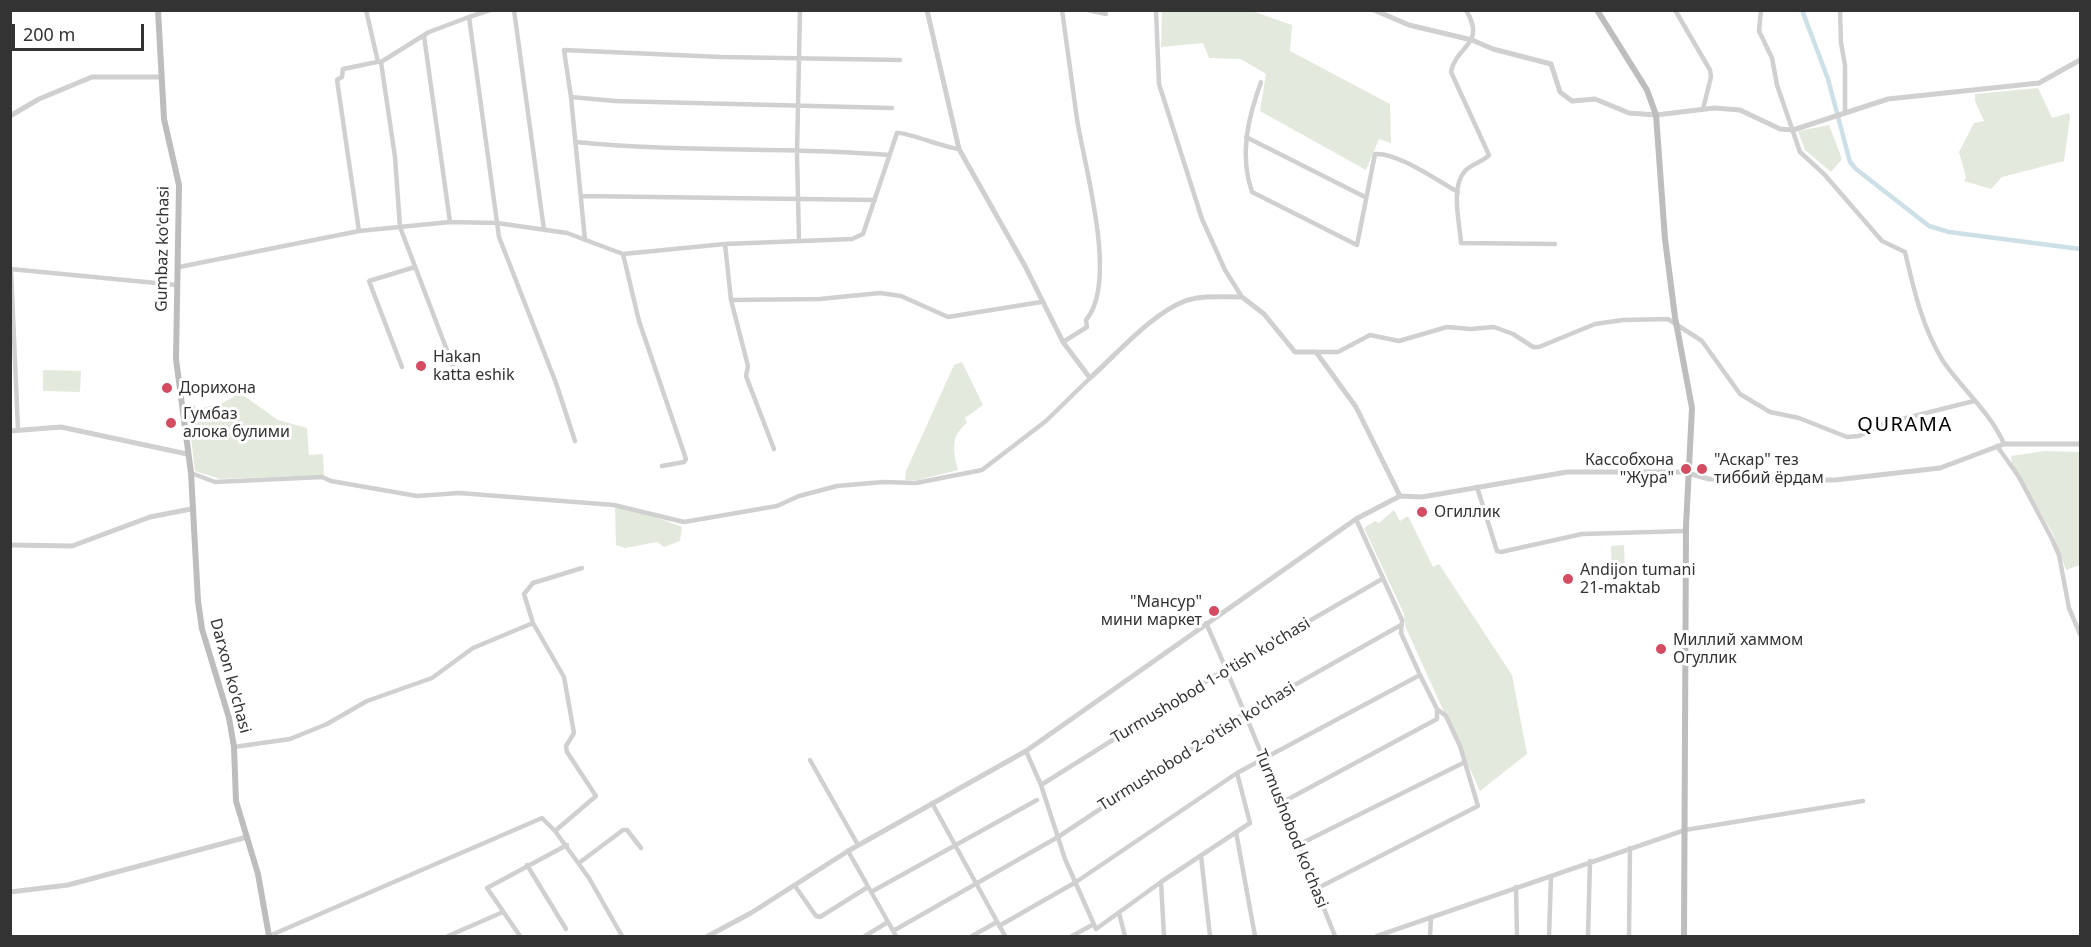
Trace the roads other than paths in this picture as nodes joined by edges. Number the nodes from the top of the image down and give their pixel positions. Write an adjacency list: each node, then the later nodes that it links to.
1 (158, 10): 24 (main road, Gumbaz ko'chasi)
2 (366, 10): 23 (street)
3 (490, 10): 17 (street)
4 (514, 10): 47 (street)
5 (800, 10): 20 (street)
6 (927, 10): 36 (street)
7 (1062, 10): 62 (street)
8 (1088, 10): 16 (street)
9 (1156, 10): 58 (street)
10 (1374, 10): 19 (street)
11 (1467, 10): 19 (street)
12 (1597, 10): 31 (main road)
13 (1675, 10): 29 (street)
14 (1761, 10): 33 (street)
15 (1840, 10): 30 (street)
16 (1106, 14)
17 (469, 16): 18 (street); 45 (street)
18 (424, 36): 23 (street); 44 (street)
19 (1472, 40): 31 (street); 39 (street)
20 (800, 58): 21 (street); 26 (street); 27 (street)
21 (900, 60)
22 (2080, 60): 30 (street)
23 (379, 62): 46 (street); 48 (street)
24 (161, 77): 32 (street); 54 (main road, Gumbaz ko'chasi)
25 (1261, 82): 34 (street)
26 (572, 97): 27 (street); 35 (street)
27 (799, 106): 28 (street); 37 (street)
28 (892, 108)
29 (1703, 109): 31 (street); 33 (street)
30 (1845, 113): 33 (street)
31 (1656, 115): 61 (main road)
32 (10, 116)
33 (1793, 130): 67 (street)
34 (1246, 137): 41 (street); 41 (street)
35 (576, 142): 37 (street); 40 (street)
36 (959, 149): 38 (street); 60 (street)
37 (799, 151): 38 (street); 42 (street)
38 (889, 155): 43 (street)
39 (1458, 192): 41 (street); 52 (street)
40 (581, 196): 42 (street); 49 (street)
41 (1365, 197)
42 (797, 199): 43 (street); 50 (street)
43 (875, 200): 50 (street)
44 (450, 222): 45 (street); 46 (street)
45 (497, 223): 47 (street); 70 (street)
46 (400, 227): 48 (street); 55 (street)
47 (544, 230): 49 (street)
48 (359, 231): 54 (street)
49 (585, 240): 53 (street)
50 (799, 241): 51 (street)
51 (725, 244): 53 (street); 59 (street)
52 (1556, 244)
53 (623, 254): 76 (street)
54 (179, 267): 57 (main road, Gumbaz ko'chasi)
55 (415, 267): 64 (street); 65 (street)
56 (11, 269): 57 (street); 68 (street)
57 (177, 285): 75 (main road, Gumbaz ko'chasi)
58 (1242, 297): 63 (street); 66 (street)
59 (731, 300): 60 (street); 74 (street)
60 (1041, 302): 62 (street)
61 (1676, 324): 63 (street); 67 (street); 78 (main road)
62 (1063, 342): 66 (street)
63 (1316, 352): 80 (street)
64 (453, 366)
65 (402, 367)
66 (1090, 378): 77 (street)
67 (1974, 401): 71 (street)
68 (18, 430): 69 (street); 75 (street)
69 (10, 431)
70 (575, 441)
71 (2004, 444): 72 (street); 73 (street)
72 (2080, 444)
73 (1996, 446): 78 (street); 90 (street)
74 (774, 448)
75 (187, 454): 77 (main road, Darxon ko'chasi)
76 (662, 466)
77 (191, 473): 81 (main road, Darxon ko'chasi)
78 (1690, 474): 79 (street); 83 (main road)
79 (1477, 487): 80 (street); 83 (street)
80 (1400, 496): 82 (street)
81 (191, 509): 84 (street); 95 (main road, Darxon ko'chasi)
82 (1356, 519): 86 (street); 88 (street)
83 (1686, 531): 106 (main road)
84 (10, 545)
85 (582, 568): 87 (street)
86 (1382, 579): 89 (street); 91 (street, Turmushobod 1-o'tish ko'chasi)
87 (533, 623): 95 (street); 107 (street)
88 (1206, 623): 91 (street, Turmushobod ko'chasi); 96 (street)
89 (1401, 625): 92 (street); 94 (street, Turmushobod 2-o'tish ko'chasi)
90 (2080, 634)
91 (1226, 669): 94 (street, Turmushobod ko'chasi); 101 (street, Turmushobod 1-o'tish ko'chasi)
92 (1420, 675): 93 (street); 97 (street)
93 (1437, 709): 99 (street); 105 (street)
94 (1245, 712): 97 (street, Turmushobod ko'chasi); 110 (street, Turmushobod 2-o'tish ko'chasi)
95 (234, 747): 109 (main road, Darxon ko'chasi)
96 (1026, 751): 101 (street); 104 (street)
97 (1262, 759): 100 (street); 105 (street, Turmushobod ko'chasi)
98 (810, 760): 112 (street)
99 (1463, 763): 114 (street); 128 (street)
100 (1237, 773): 108 (street); 123 (street)
101 (1041, 785): 110 (street)
102 (1037, 800): 113 (street)
103 (1863, 801): 106 (street)
104 (932, 803): 112 (street); 113 (street)
105 (1281, 803): 114 (street, Turmushobod ko'chasi)
106 (1685, 830): 116 (street); 162 (main road)
107 (555, 831): 111 (street); 141 (street)
108 (1236, 832): 118 (street); 154 (street)
109 (247, 837): 130 (street); 141 (main road, Darxon ko'chasi)
110 (1058, 837): 123 (street); 125 (street, Turmushobod 2-o'tish ko'chasi)
111 (567, 845): 120 (street); 121 (street)
112 (858, 845): 117 (street)
113 (955, 845): 125 (street); 129 (street)
114 (1298, 845): 128 (street, Turmushobod ko'chasi)
115 (641, 848): 120 (street)
116 (1630, 848): 119 (street); 161 (street)
117 (848, 851): 126 (street); 129 (street)
118 (1201, 856): 124 (street); 153 (street)
119 (1590, 861): 122 (street); 160 (street)
120 (579, 863): 140 (street)
121 (527, 865): 131 (street); 137 (street)
122 (1551, 876): 127 (street); 159 (street)
123 (1076, 882): 135 (street); 136 (street)
124 (1161, 882): 132 (street); 152 (street)
125 (976, 884): 135 (street); 138 (street, Turmushobod 2-o'tish ko'chasi)
126 (795, 886): 129 (street); 139 (street)
127 (1516, 887): 133 (street); 158 (street)
128 (1316, 889): 155 (street, Turmushobod ko'chasi)
129 (870, 890): 134 (street)
130 (10, 892)
131 (503, 912): 142 (street); 143 (street)
132 (1119, 913): 136 (street); 151 (street)
133 (1431, 917): 156 (street); 157 (street)
134 (888, 922): 138 (street); 146 (street)
135 (998, 924): 148 (street); 149 (street)
136 (1095, 924): 150 (street)
137 (566, 928)
138 (893, 931): 147 (street)
139 (719, 934): 145 (street)
140 (622, 935): 144 (street)
141 (269, 936)
142 (448, 936)
143 (519, 936)
144 (614, 936)
145 (708, 936)
146 (865, 936)
147 (896, 936)
148 (972, 936)
149 (1005, 936)
150 (1072, 936)
151 (1125, 936)
152 (1164, 936)
153 (1210, 936)
154 (1255, 936)
155 (1335, 936)
156 (1377, 936)
157 (1430, 936)
158 (1516, 936)
159 (1549, 936)
160 (1588, 936)
161 (1629, 936)
162 (1684, 936)

